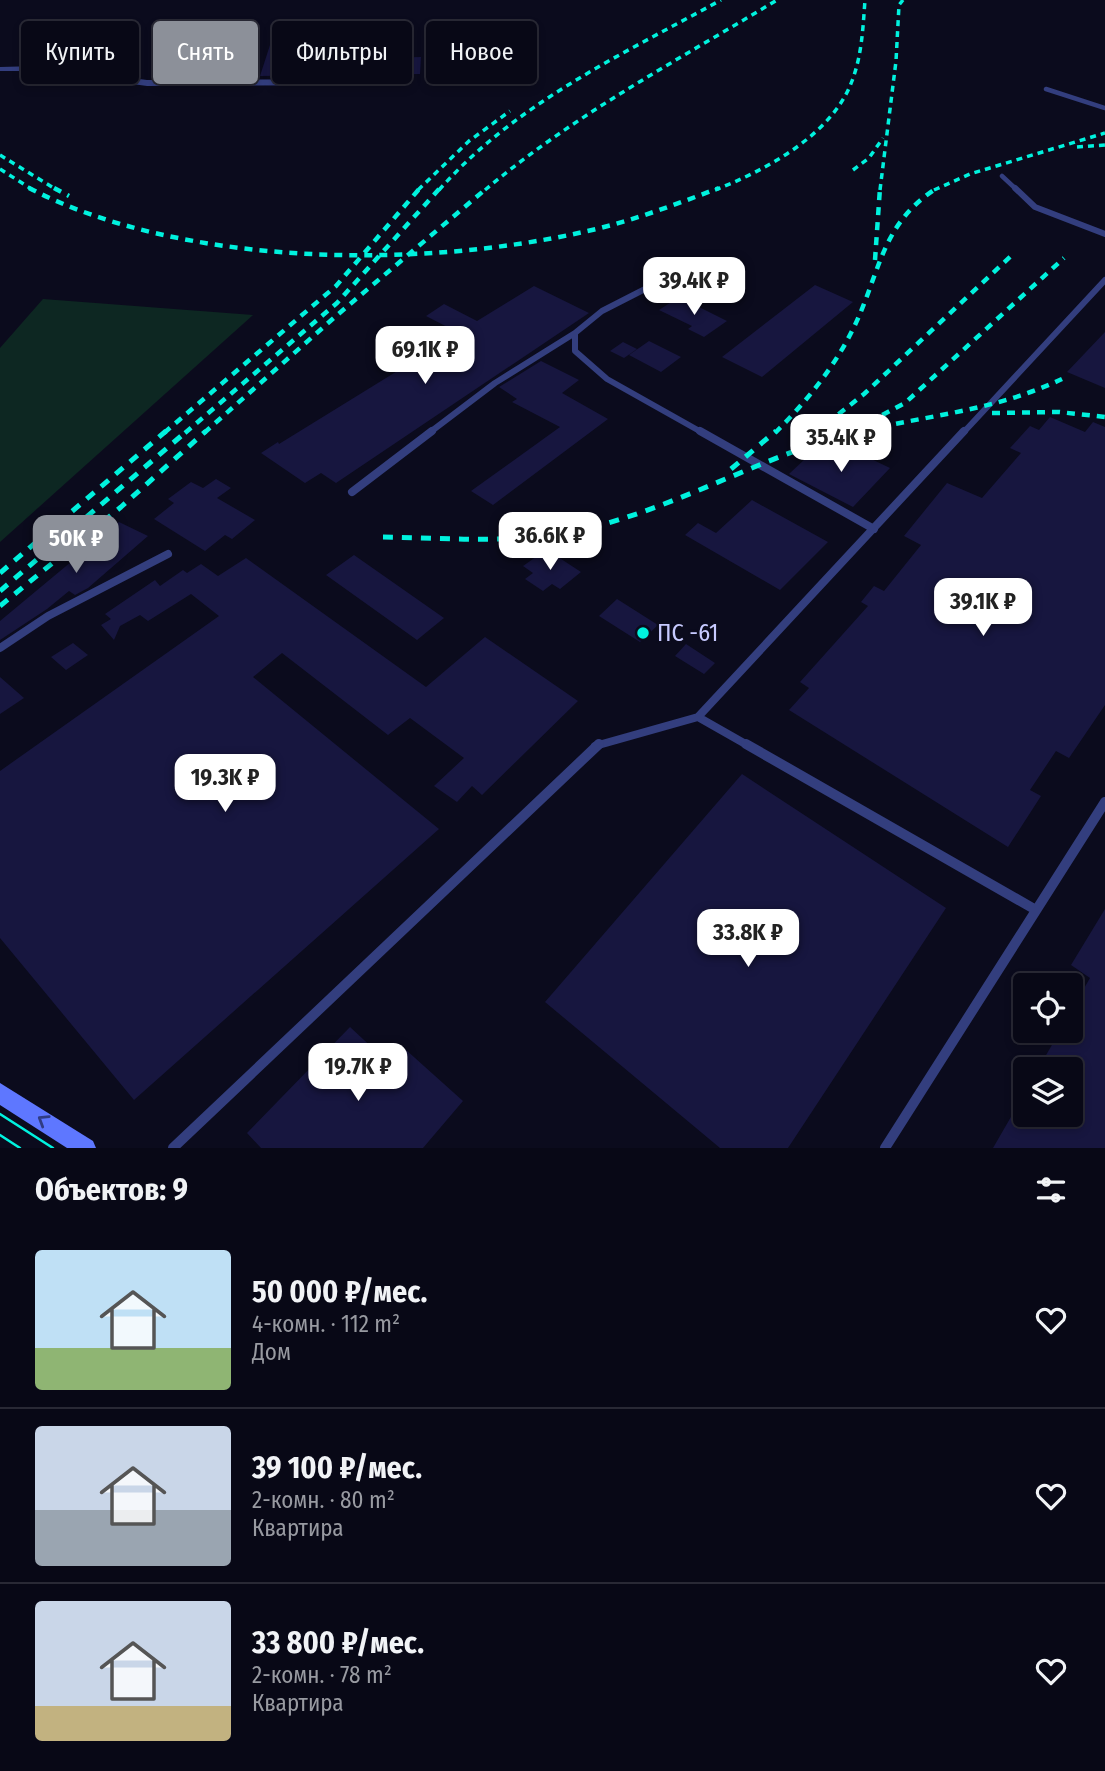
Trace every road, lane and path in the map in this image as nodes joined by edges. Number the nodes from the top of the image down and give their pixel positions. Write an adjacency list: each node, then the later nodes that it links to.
1 (0, 69): 2 (street)
2 (272, 83)
3 (1046, 89): 4 (lane)
4 (1105, 108)
5 (1003, 176): 6 (lane)
6 (1105, 234)
7 (690, 266): 9 (lane)
8 (1105, 280): 11 (lane)
9 (575, 333): 10 (lane); 11 (lane)
10 (352, 492)
11 (874, 529): 14 (lane)
12 (168, 554): 13 (lane)
13 (0, 648)
14 (698, 717): 16 (lane); 19 (lane)
15 (1105, 802): 16 (lane)
16 (1036, 910): 20 (lane)
17 (0, 1093): 18 (main road, one-way to 17)
18 (86, 1148)
19 (173, 1148)
20 (885, 1148)

